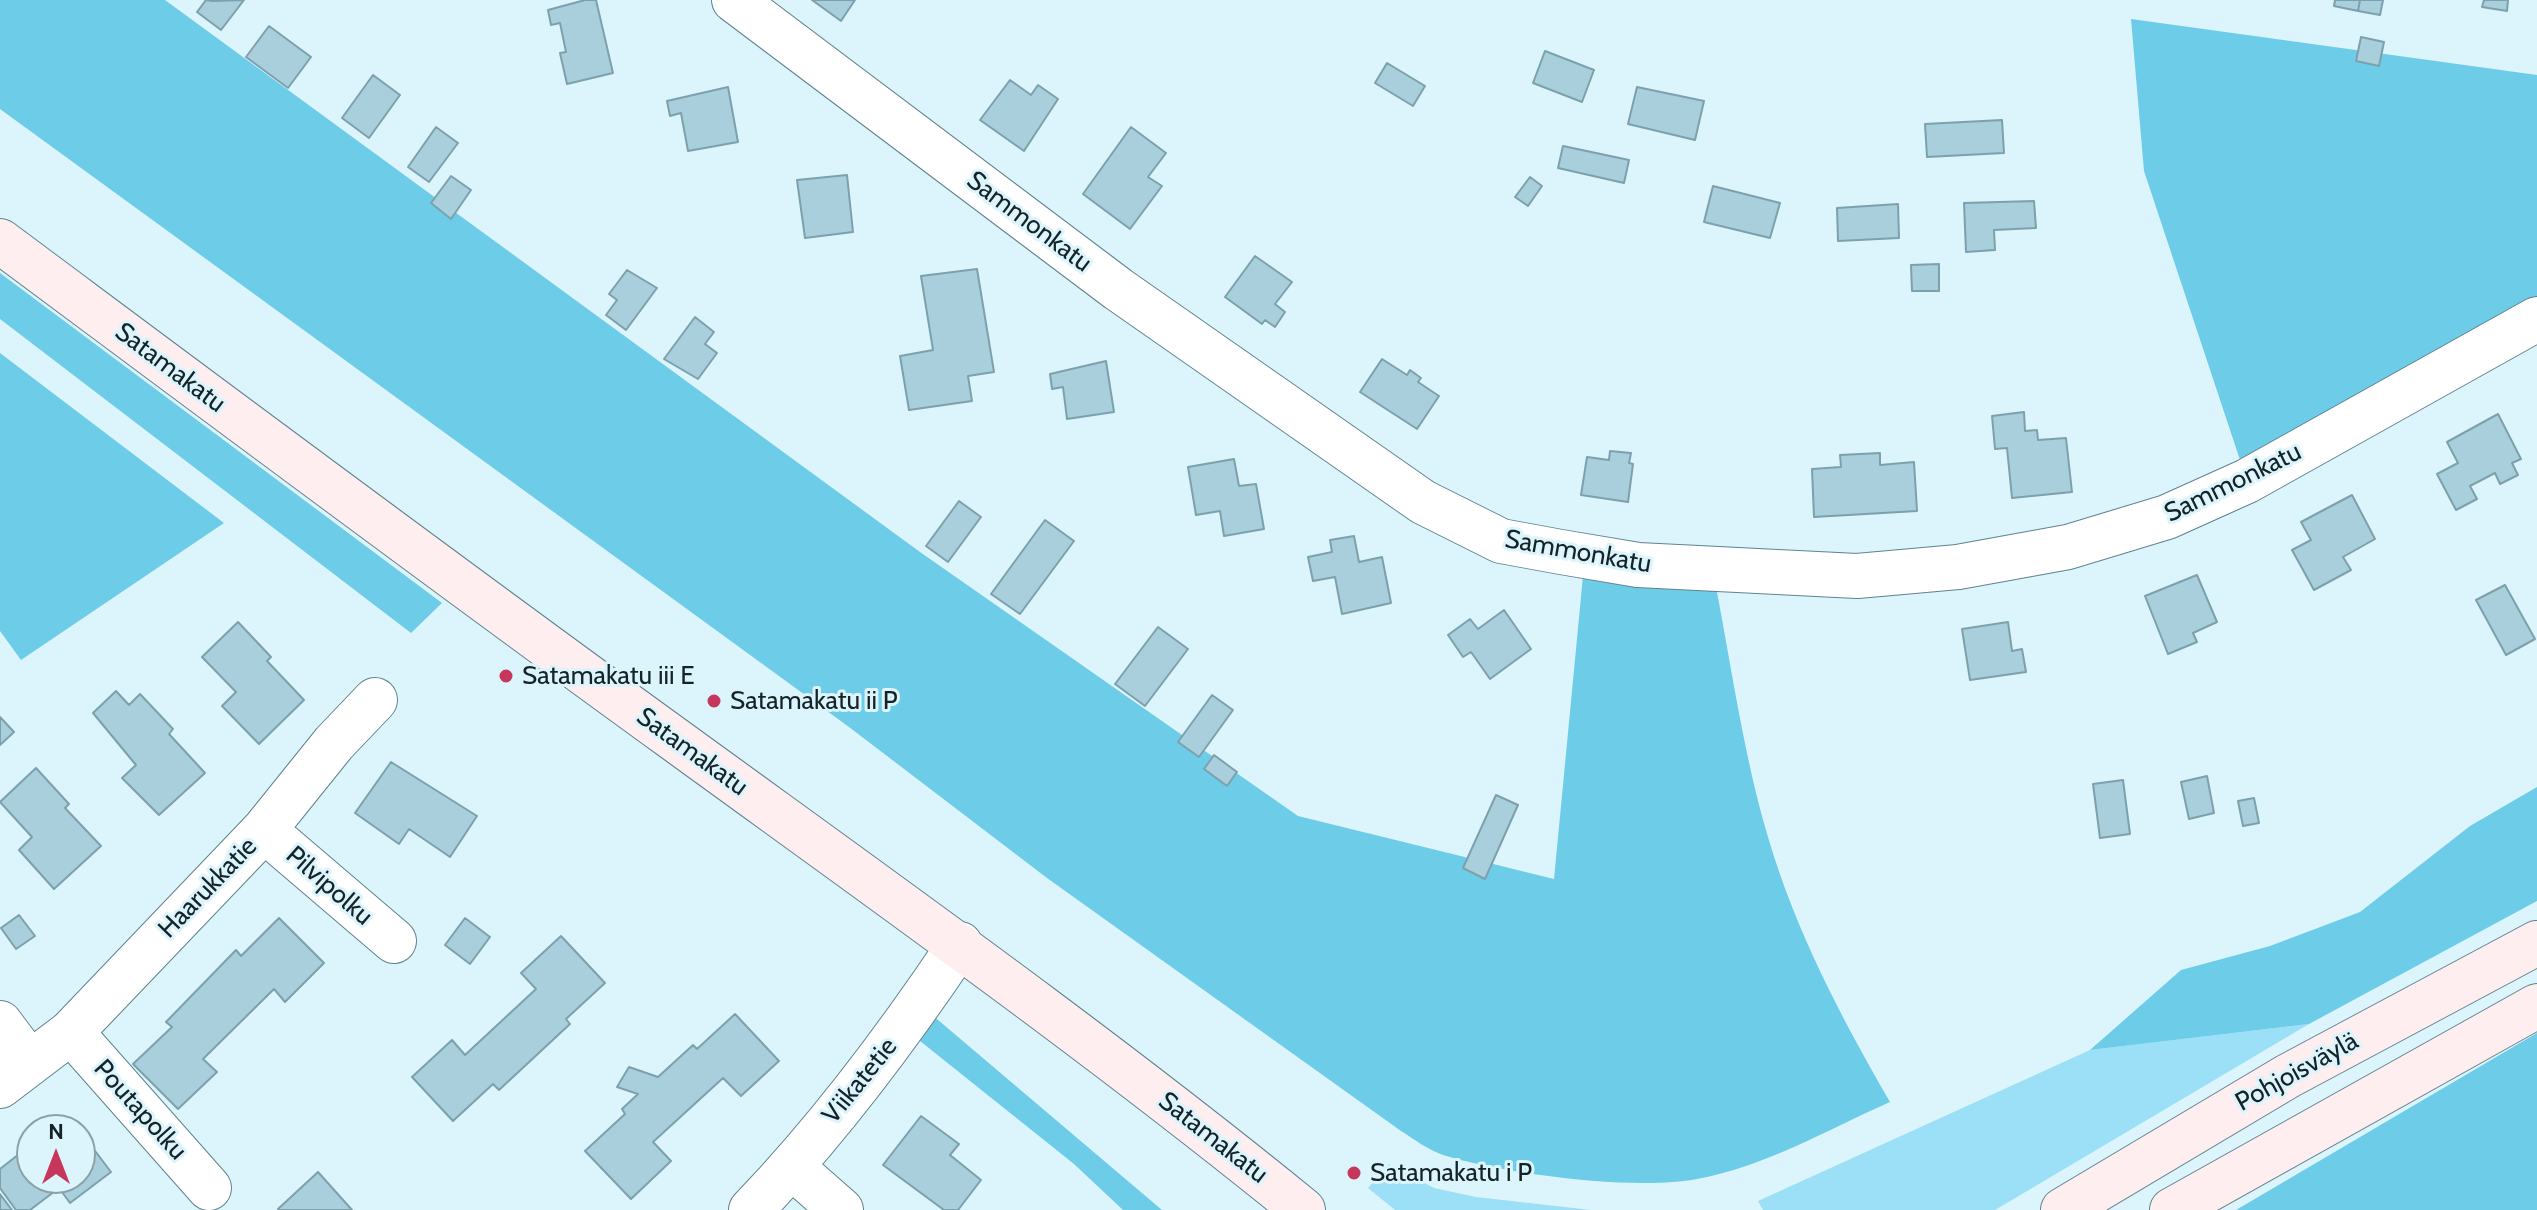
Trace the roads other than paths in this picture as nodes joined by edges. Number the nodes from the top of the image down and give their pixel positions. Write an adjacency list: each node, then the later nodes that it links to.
1 (734, 0): 3 (street, Sammonkatu)
2 (0, 241): 8 (street, Satamakatu)
3 (2537, 319)
4 (375, 700): 5 (street, Haarukkatie)
5 (264, 830): 6 (street, Pilvipolku); 11 (street, Haarukkatie)
6 (394, 941)
7 (2537, 943): 18 (street, Pohjoisväylä)
8 (960, 944): 13 (street, Viikatetie); 17 (street, Satamakatu)
9 (2537, 1006): 19 (street)
10 (0, 1023): 12 (street, Haarukkatie)
11 (71, 1032): 12 (street, Haarukkatie); 14 (street, Poutapolku)
12 (15, 1075)
13 (792, 1167): 15 (street, Viikatetie); 16 (street)
14 (209, 1188)
15 (751, 1210)
16 (841, 1210)
17 (1303, 1210)
18 (2063, 1210)
19 (2172, 1210)

